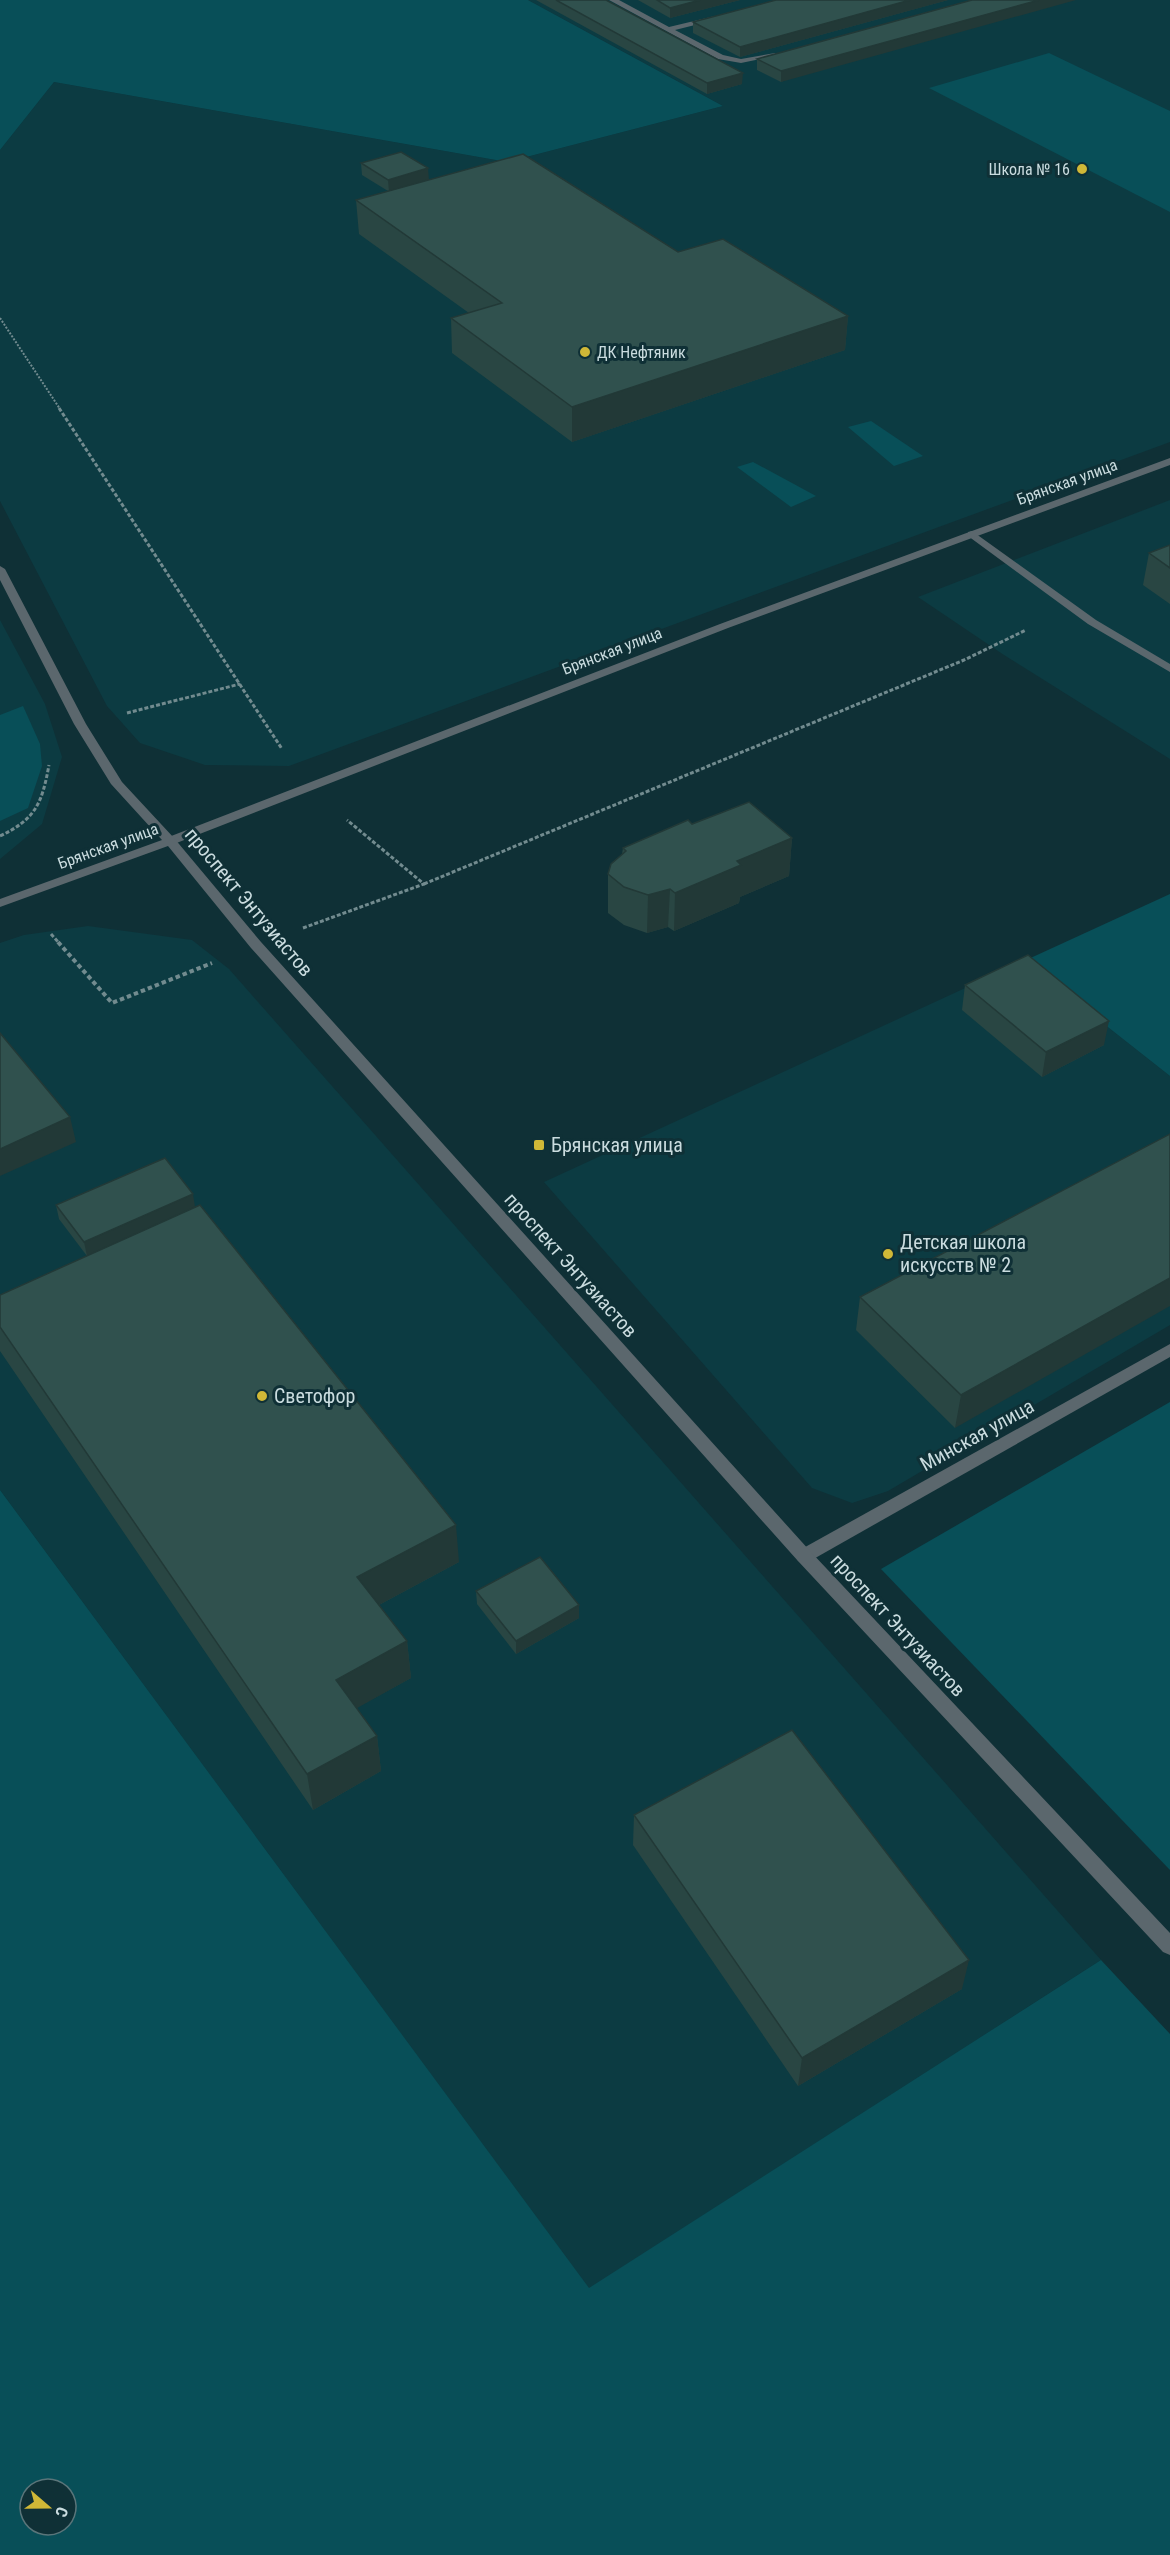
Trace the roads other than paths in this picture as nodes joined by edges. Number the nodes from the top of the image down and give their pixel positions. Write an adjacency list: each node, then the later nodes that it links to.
1 (613, 0): 3 (street)
2 (724, 15): 3 (street)
3 (669, 29): 4 (street)
4 (787, 52)
5 (1170, 461): 6 (street, Брянская улица)
6 (972, 534): 8 (street); 9 (street, Брянская улица)
7 (0, 569): 9 (street, проспект Энтузиастов)
8 (1170, 669)
9 (170, 841): 10 (street, Брянская улица); 12 (street, проспект Энтузиастов)
10 (0, 903)
11 (1170, 1350): 12 (street, Минская улица)
12 (804, 1556): 13 (street, проспект Энтузиастов)
13 (1170, 1946)

